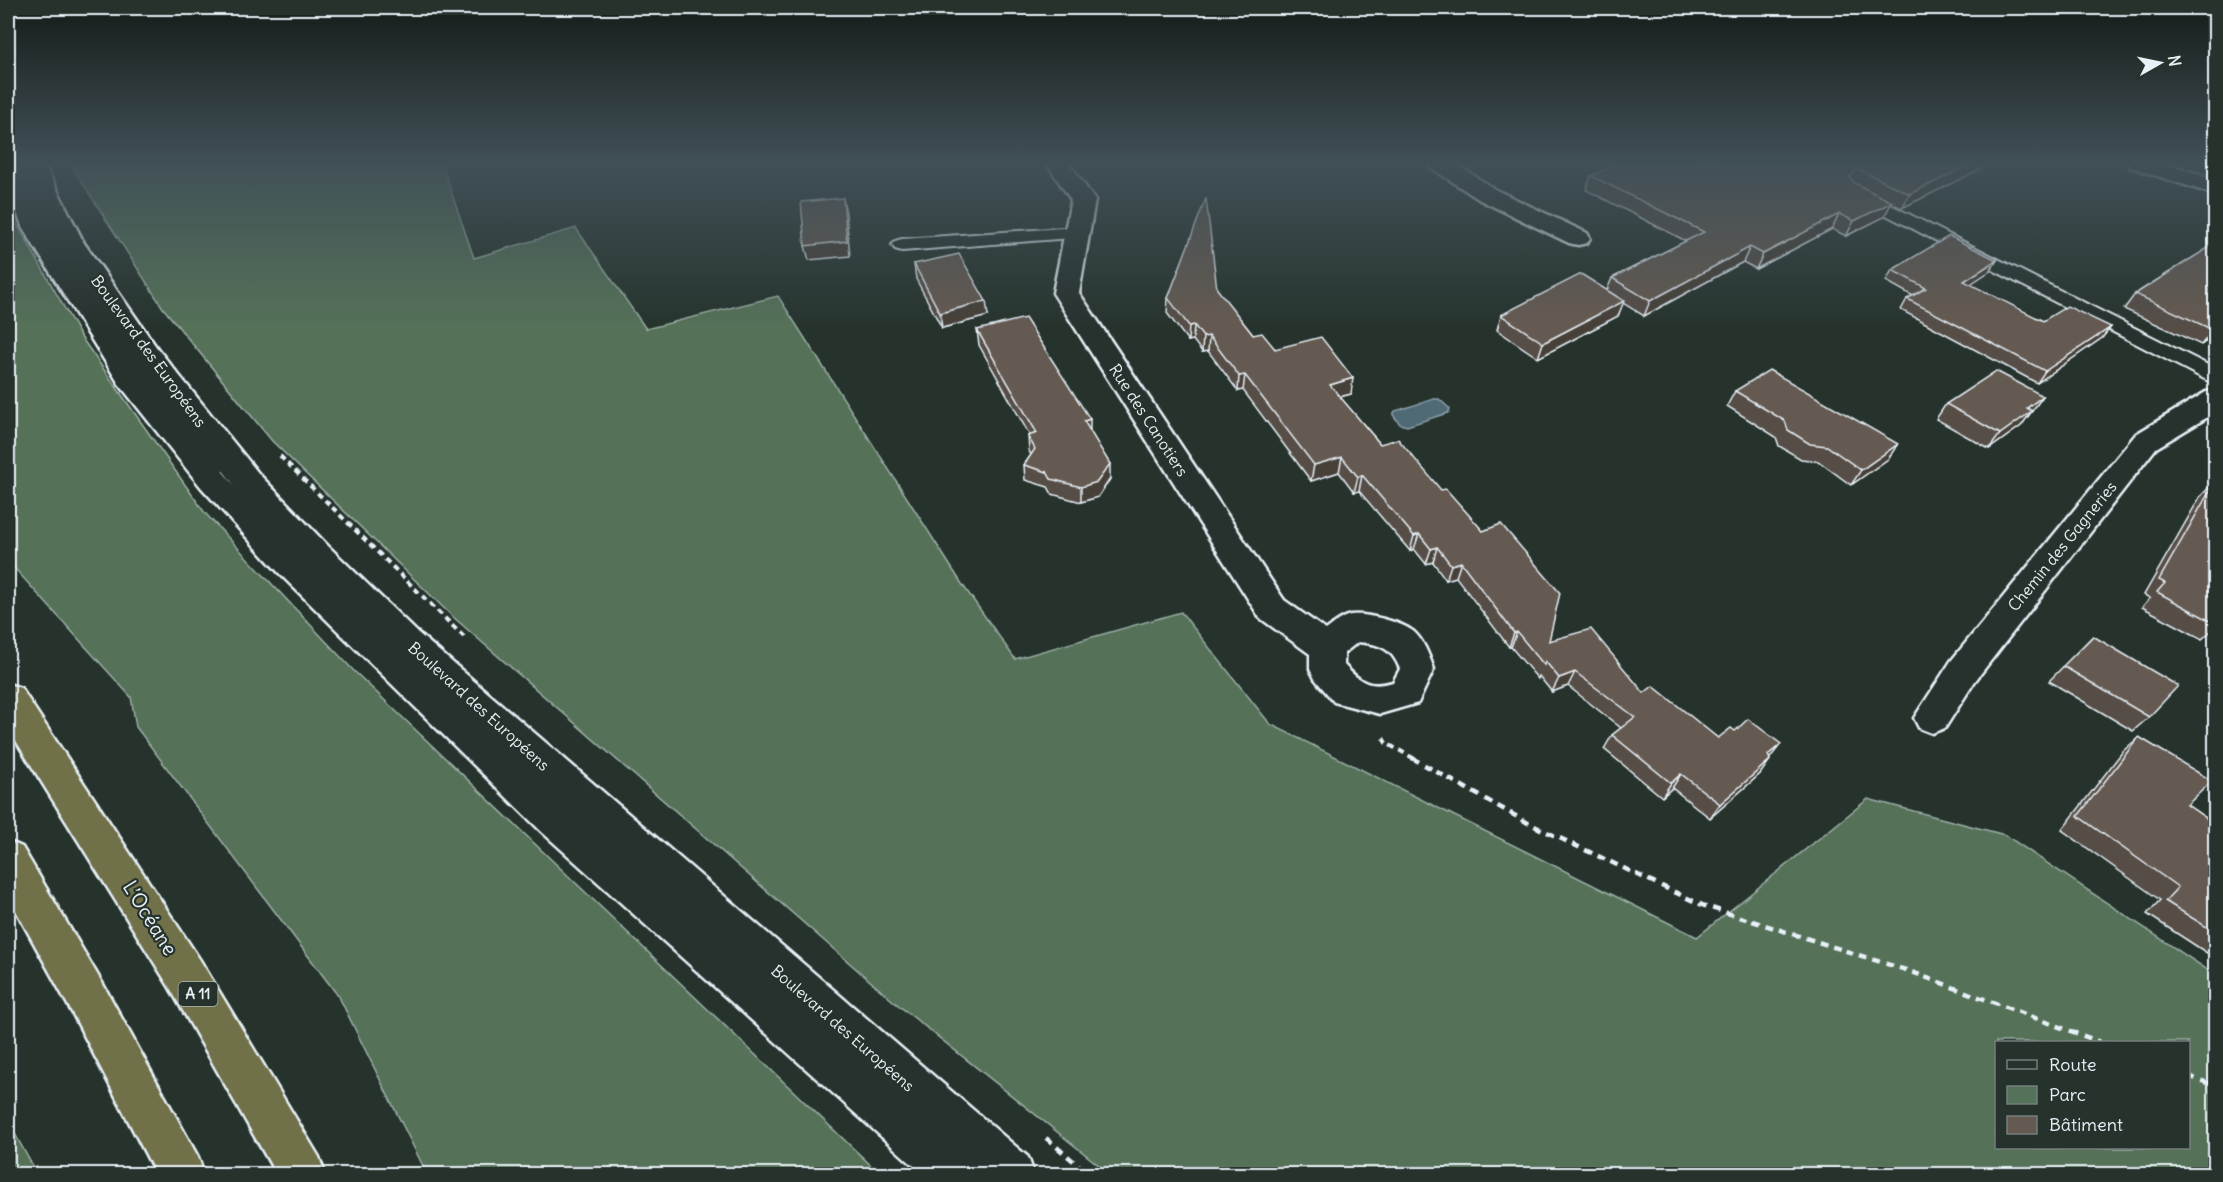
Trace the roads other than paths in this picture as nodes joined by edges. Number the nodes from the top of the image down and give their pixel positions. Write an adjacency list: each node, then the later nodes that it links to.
1 (30, 217): 18 (main road, Boulevard des Européens)
2 (50, 217): 19 (lane)
3 (59, 217): 20 (main road, Boulevard des Européens)
4 (1080, 217): 7 (main road, Rue des Canotiers)
5 (1534, 217): 8 (main road)
6 (1903, 217): 10 (lane)
7 (1077, 233): 9 (lane); 12 (main road, Rue des Canotiers)
8 (1578, 238)
9 (902, 245)
10 (2216, 378)
11 (2216, 399): 14 (main road, Chemin des Gagneries)
12 (1327, 648): 12 (main road)
13 (8, 698): 17 (highway, L’Océane / A 11)
14 (1932, 718)
15 (8, 859): 16 (highway)
16 (181, 1174)
17 (302, 1174)
18 (957, 1174)
19 (977, 1174)
20 (1011, 1174)

